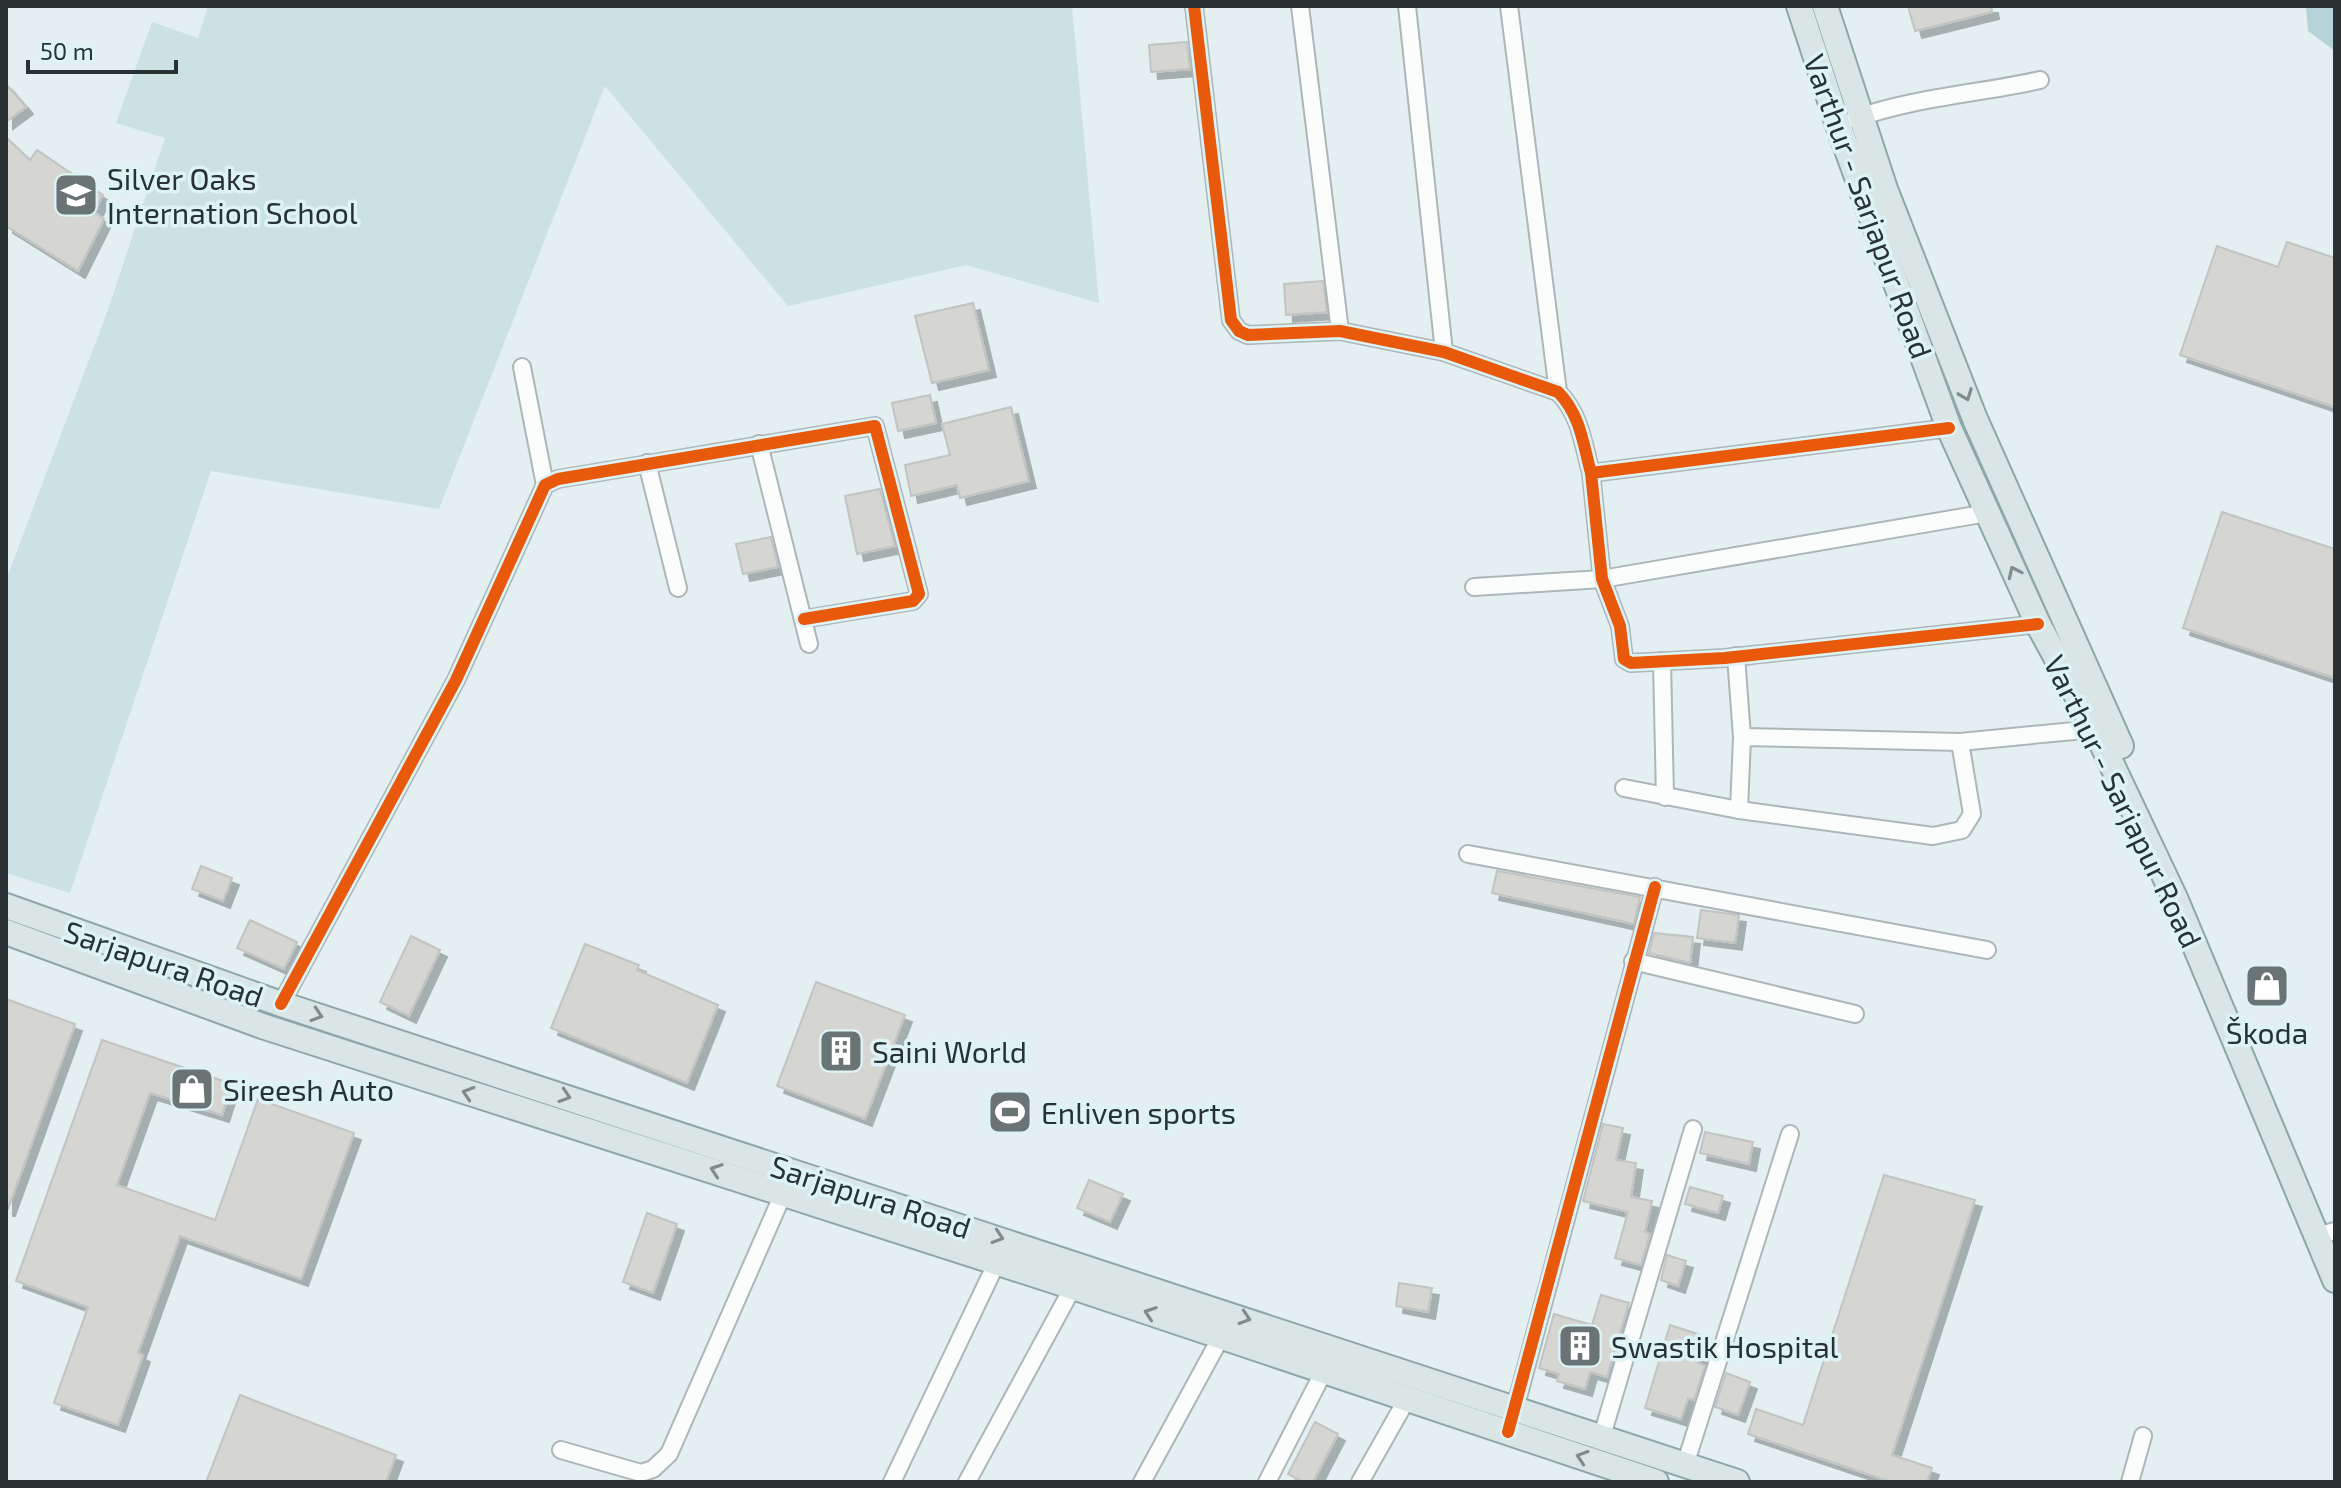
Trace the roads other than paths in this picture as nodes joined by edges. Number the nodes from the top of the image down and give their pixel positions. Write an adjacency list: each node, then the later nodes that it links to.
1 (1194, 6): 9 (street)
2 (1300, 6): 9 (street)
3 (1407, 6): 10 (street)
4 (1509, 6): 12 (street)
5 (1799, 6): 8 (main road, Varthur - Sarjapur Road)
6 (1825, 6): 8 (main road, Varthur - Sarjapur Road)
7 (2040, 80): 8 (street)
8 (1849, 121): 13 (main road, Varthur - Sarjapur Road); 46 (main road, Varthur - Sarjapur Road, one-way to 46)
9 (1340, 331): 10 (street)
10 (1444, 352): 12 (street)
11 (522, 367): 17 (street)
12 (1558, 392): 16 (street)
13 (1949, 428): 16 (street); 18 (main road, Varthur - Sarjapur Road)
14 (759, 444): 15 (street); 22 (street); 22 (street)
15 (647, 463): 17 (street); 21 (street)
16 (1591, 473): 19 (street)
17 (545, 485): 41 (street)
18 (1987, 513): 19 (street); 23 (main road, Varthur - Sarjapur Road, one-way to 18)
19 (1602, 579): 20 (street); 26 (street)
20 (1474, 587)
21 (678, 588)
22 (804, 619): 24 (street)
23 (2038, 624): 25 (street); 27 (main road, Varthur - Sarjapur Road)
24 (809, 644)
25 (1736, 656): 26 (street); 28 (street)
26 (1662, 661): 31 (street)
27 (2095, 729): 29 (street); 46 (main road, Varthur - Sarjapur Road)
28 (1742, 737): 29 (street); 32 (street)
29 (1960, 742): 32 (street)
30 (1624, 788): 31 (street)
31 (1665, 797): 32 (street)
32 (1739, 810)
33 (1468, 854): 34 (street)
34 (1655, 887): 37 (street); 38 (street)
35 (6, 906): 39 (main road, Sarjapura Road)
36 (6, 932): 40 (main road, Sarjapura Road)
37 (1987, 950)
38 (1633, 961): 42 (street); 53 (street)
39 (187, 972): 40 (main road); 41 (main road, Sarjapura Road)
40 (176, 997): 45 (main road, Sarjapura Road, one-way to 40)
41 (281, 1004): 53 (main road, Sarjapura Road, one-way to 53)
42 (1855, 1014)
43 (1693, 1129): 56 (street)
44 (1790, 1134): 58 (street)
45 (783, 1194): 47 (main road, Sarjapura Road); 57 (street)
46 (2329, 1236): 48 (main road, Varthur - Sarjapur Road)
47 (997, 1262): 49 (main road, Sarjapura Road); 59 (street)
48 (2335, 1280)
49 (1073, 1287): 50 (main road, Sarjapura Road, one-way to 49); 60 (street)
50 (1221, 1337): 51 (main road, Sarjapura Road); 61 (street)
51 (1324, 1371): 52 (main road, Sarjapura Road); 62 (street)
52 (1407, 1399): 54 (main road, Sarjapura Road); 63 (street)
53 (1516, 1408): 54 (street); 56 (main road, Sarjapura Road)
54 (1508, 1432): 64 (main road, Sarjapura Road, one-way to 54)
55 (2143, 1436): 66 (street)
56 (1601, 1439): 58 (main road, Sarjapura Road)
57 (561, 1450)
58 (1685, 1465): 65 (main road, Sarjapura Road)
59 (892, 1482)
60 (967, 1482)
61 (1142, 1482)
62 (1267, 1482)
63 (1360, 1482)
64 (1656, 1482)
65 (1737, 1482)
66 (2130, 1482)

